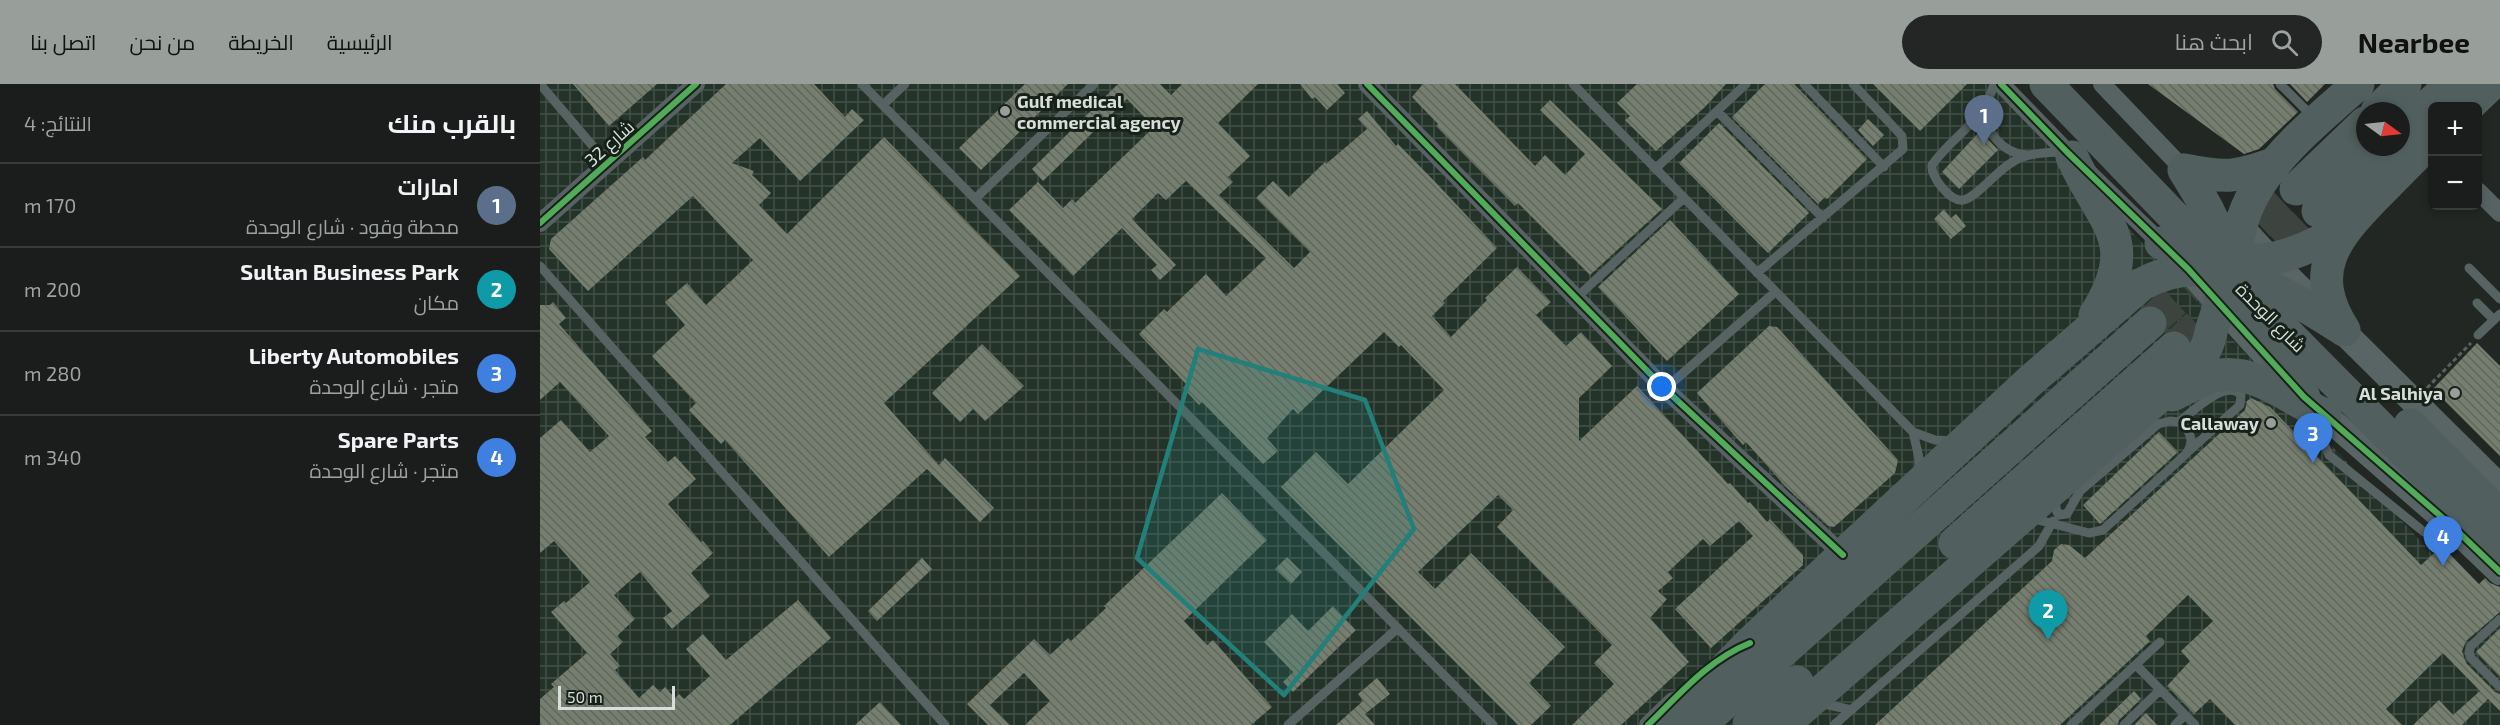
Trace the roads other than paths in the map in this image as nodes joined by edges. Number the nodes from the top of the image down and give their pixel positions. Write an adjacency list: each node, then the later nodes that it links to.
1 (540, 84): 34 (lane)
2 (696, 84): 34 (street, شارع 32)
3 (862, 84): 24 (lane)
4 (905, 84): 24 (lane)
5 (1094, 84): 41 (lane)
6 (1367, 84): 54 (street)
7 (1573, 84): 37 (lane)
8 (1746, 84): 26 (lane)
9 (1804, 84): 36 (lane)
10 (1853, 84): 36 (lane)
11 (1995, 84): 25 (lane)
12 (2001, 84): 32 (street)
13 (2046, 84): 77 (highway, شارع الوحدة, bridge)
14 (2075, 84): 74 (highway, شارع الوحدة, bridge)
15 (2102, 84): 21 (street)
16 (2280, 84): 27 (lane)
17 (2358, 84): 27 (highway)
18 (2405, 84): 22 (highway)
19 (2451, 84): 28 (highway)
20 (2491, 84): 23 (highway)
21 (2119, 93): 38 (street)
22 (2386, 102)
23 (2472, 102)
24 (883, 105): 41 (lane)
25 (1984, 108): 31 (lane); 31 (lane)
26 (1717, 111): 37 (lane); 44 (lane)
27 (2317, 121): 35 (highway)
28 (2410, 123)
29 (2356, 135): 33 (highway)
30 (2428, 144): 33 (highway)
31 (2027, 155): 32 (lane)
32 (2069, 155): 48 (street); 61 (highway)
33 (2408, 159): 45 (highway)
34 (608, 164): 46 (street, شارع 32)
35 (2273, 164): 38 (highway); 43 (highway)
36 (1884, 167): 44 (lane)
37 (1655, 169): 40 (lane)
38 (2184, 170): 43 (street); 50 (highway)
39 (2482, 195): 42 (street)
40 (1684, 198): 52 (lane); 54 (lane)
41 (975, 199): 81 (lane)
42 (2500, 213)
43 (2245, 217): 47 (highway); 50 (highway)
44 (1823, 218): 52 (lane)
45 (2351, 221): 47 (highway); 60 (highway)
46 (540, 223)
47 (2284, 257): 50 (highway); 60 (street)
48 (2171, 262): 50 (highway); 57 (highway); 61 (highway)
49 (540, 266): 91 (lane)
50 (2231, 266): 57 (highway); 60 (highway); 65 (highway)
51 (2469, 268): 55 (lane)
52 (1757, 273): 53 (lane)
53 (1775, 292): 64 (lane); 68 (lane)
54 (1576, 298): 64 (street)
55 (2500, 298)
56 (2477, 303): 58 (lane)
57 (2216, 316): 65 (street); 66 (highway)
58 (2497, 317): 62 (lane)
59 (2150, 323): 96 (highway)
60 (2344, 330): 72 (street)
61 (2083, 334): 69 (highway)
62 (2478, 335)
63 (2174, 348): 97 (highway)
64 (1665, 389): 78 (street)
65 (2315, 406): 66 (highway); 79 (street)
66 (2146, 408): 73 (highway)
67 (2179, 422): 70 (lane); 70 (lane); 73 (lane)
68 (1912, 432): 69 (lane); 71 (lane)
69 (1971, 438): 71 (highway)
70 (2189, 450): 76 (lane)
71 (1919, 485): 78 (highway)
72 (2500, 487)
73 (2055, 499): 75 (highway); 76 (lane)
74 (2500, 515)
75 (2020, 516): 76 (lane); 82 (highway)
76 (2051, 524): 89 (lane)
77 (2500, 548)
78 (1843, 555): 84 (highway)
79 (2500, 572)
80 (2500, 619): 86 (lane)
81 (1398, 628): 92 (lane); 93 (lane)
82 (1882, 637): 88 (street); 98 (highway)
83 (2160, 642): 85 (lane)
84 (1750, 643): 94 (street); 95 (highway)
85 (2136, 665): 87 (lane); 101 (lane)
86 (2500, 687)
87 (2160, 690): 90 (lane); 102 (lane)
88 (1824, 704): 89 (lane); 99 (street)
89 (1852, 710): 100 (lane)
90 (2185, 715): 103 (lane); 104 (lane)
91 (945, 725)
92 (1288, 725)
93 (1493, 725)
94 (1648, 725)
95 (1670, 725)
96 (1700, 725)
97 (1749, 725)
98 (1783, 725)
99 (1800, 725)
100 (1834, 725)
101 (2071, 725)
102 (2124, 725)
103 (2175, 725)
104 (2195, 725)

